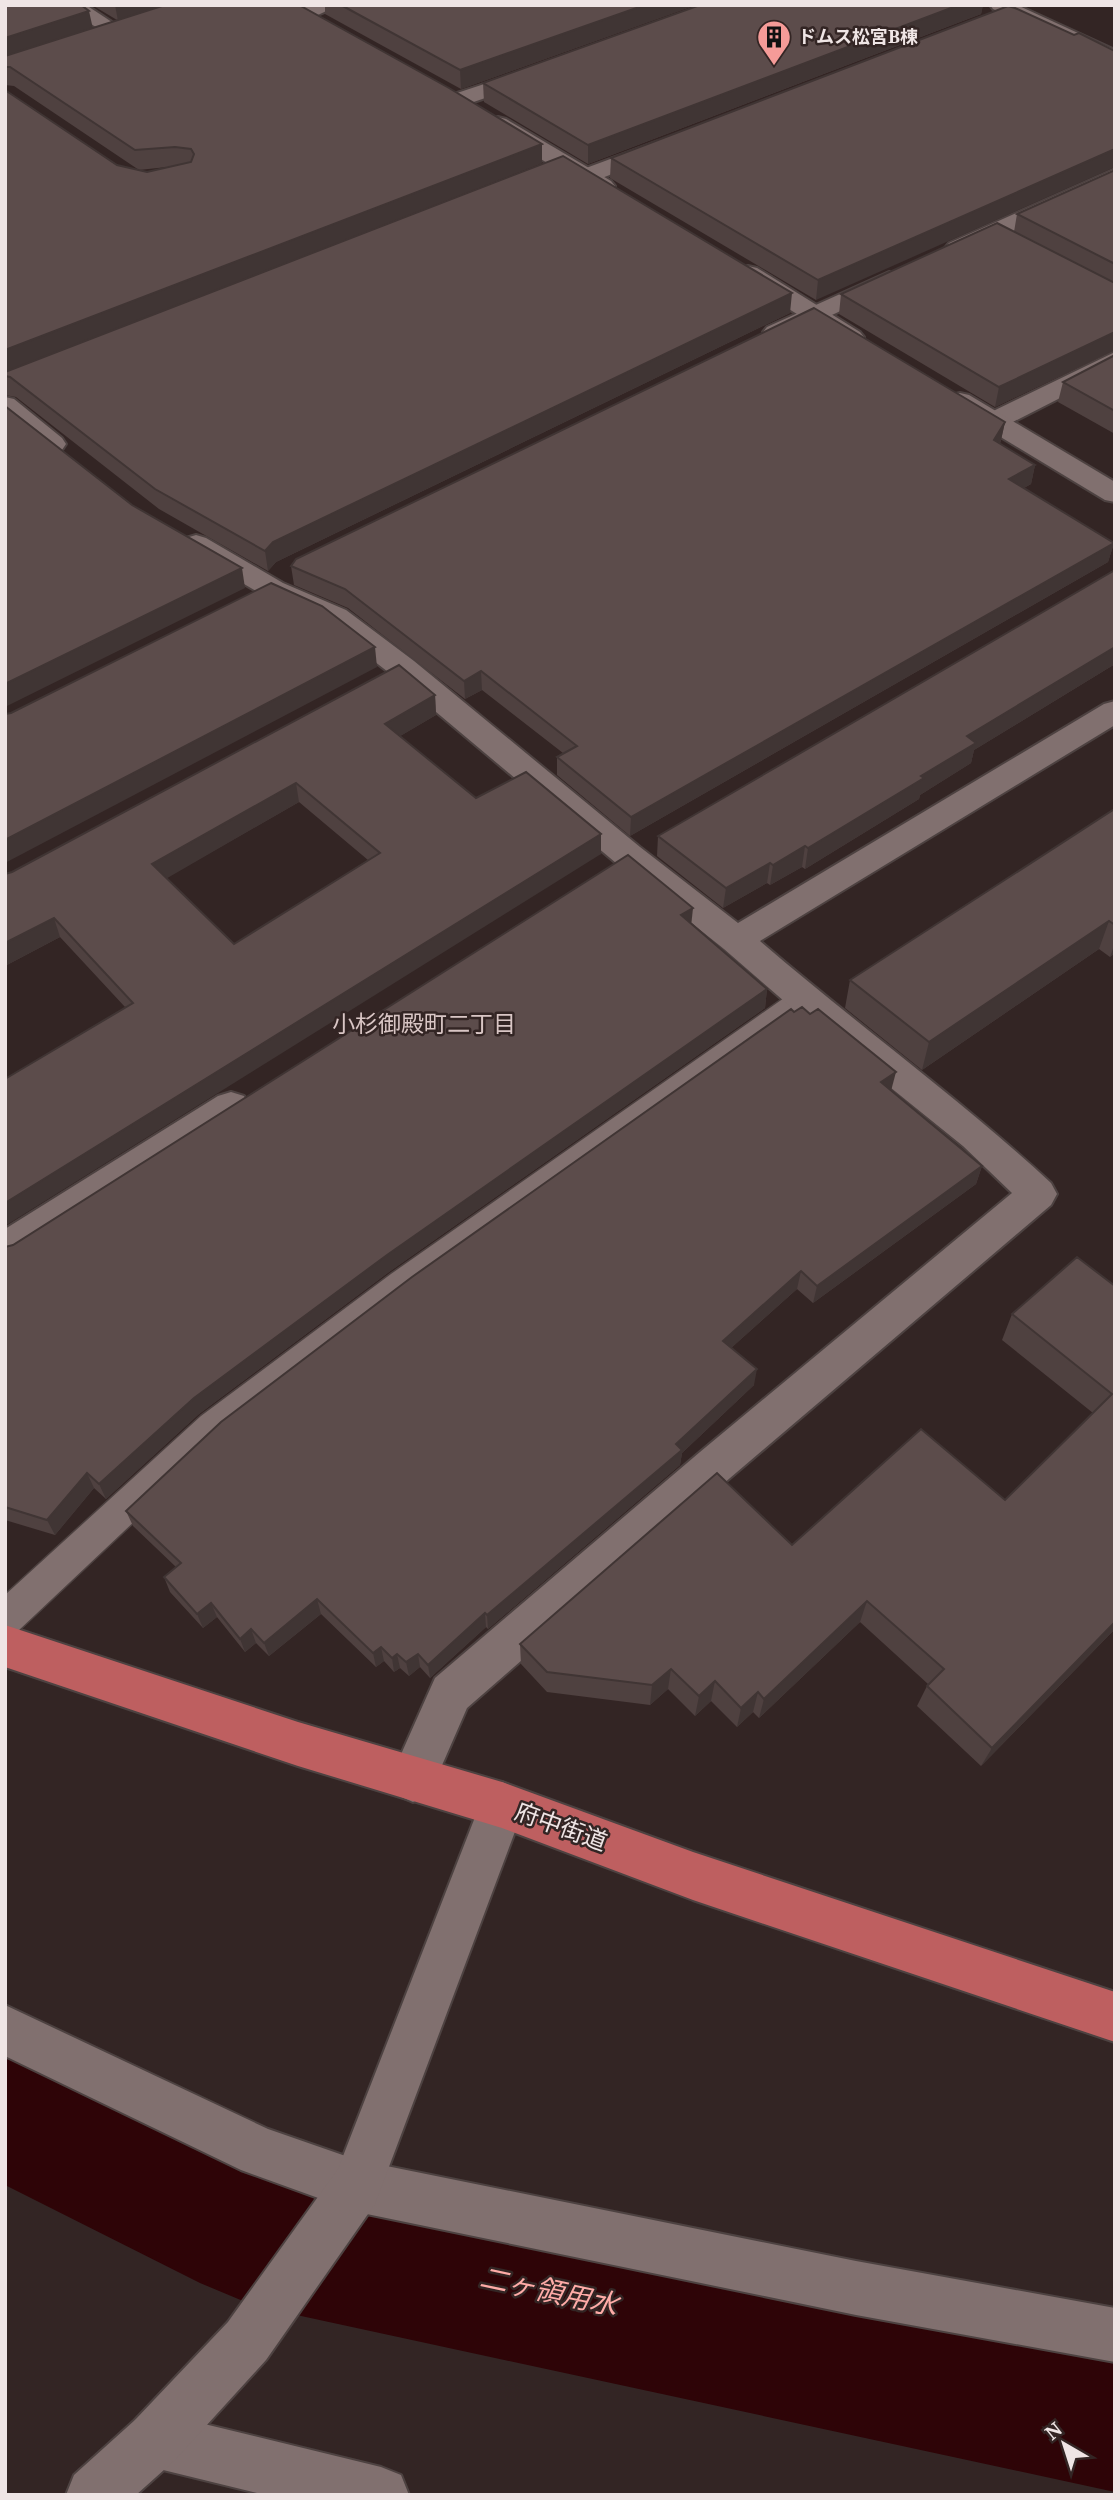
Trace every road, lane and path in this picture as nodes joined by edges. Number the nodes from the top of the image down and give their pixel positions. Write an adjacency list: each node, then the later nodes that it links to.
1 (71, 5): 6 (street)
2 (304, 8): 5 (street)
3 (1001, 13): 8 (street)
4 (141, 24): 6 (street)
5 (334, 30)
6 (117, 32): 7 (street)
7 (92, 40)
8 (1115, 58)
9 (549, 68): 11 (street)
10 (678, 141): 13 (street)
11 (565, 164): 12 (street); 13 (street)
12 (540, 174)
13 (586, 176): 15 (street)
14 (1115, 176): 16 (street)
15 (622, 198)
16 (992, 232): 17 (lane); 18 (street)
17 (1017, 245)
18 (942, 255)
19 (729, 262): 21 (street)
20 (916, 267): 21 (street)
21 (813, 314): 22 (street); 23 (street)
22 (751, 344)
23 (873, 349)
24 (1115, 360): 27 (street)
25 (942, 390): 27 (street)
26 (5, 405): 28 (street)
27 (994, 421): 29 (street)
28 (81, 466)
29 (1115, 494)
30 (171, 530): 32 (street)
31 (1115, 711): 34 (street)
32 (640, 848): 33 (street); 34 (street)
33 (596, 875)
34 (736, 940): 35 (street)
35 (804, 999): 38 (lane); 40 (street)
36 (264, 1086): 37 (street)
37 (5, 1249)
38 (5, 1619)
39 (5, 1646): 40 (highway, 府中街道)
40 (413, 1779): 41 (highway, 府中街道)
41 (502, 1805): 42 (highway, 府中街道); 44 (street)
42 (1115, 2017)
43 (5, 2030): 44 (street)
44 (357, 2186): 45 (street); 46 (street)
45 (1115, 2335)
46 (155, 2440): 47 (street); 48 (street)
47 (94, 2495)
48 (381, 2495)

